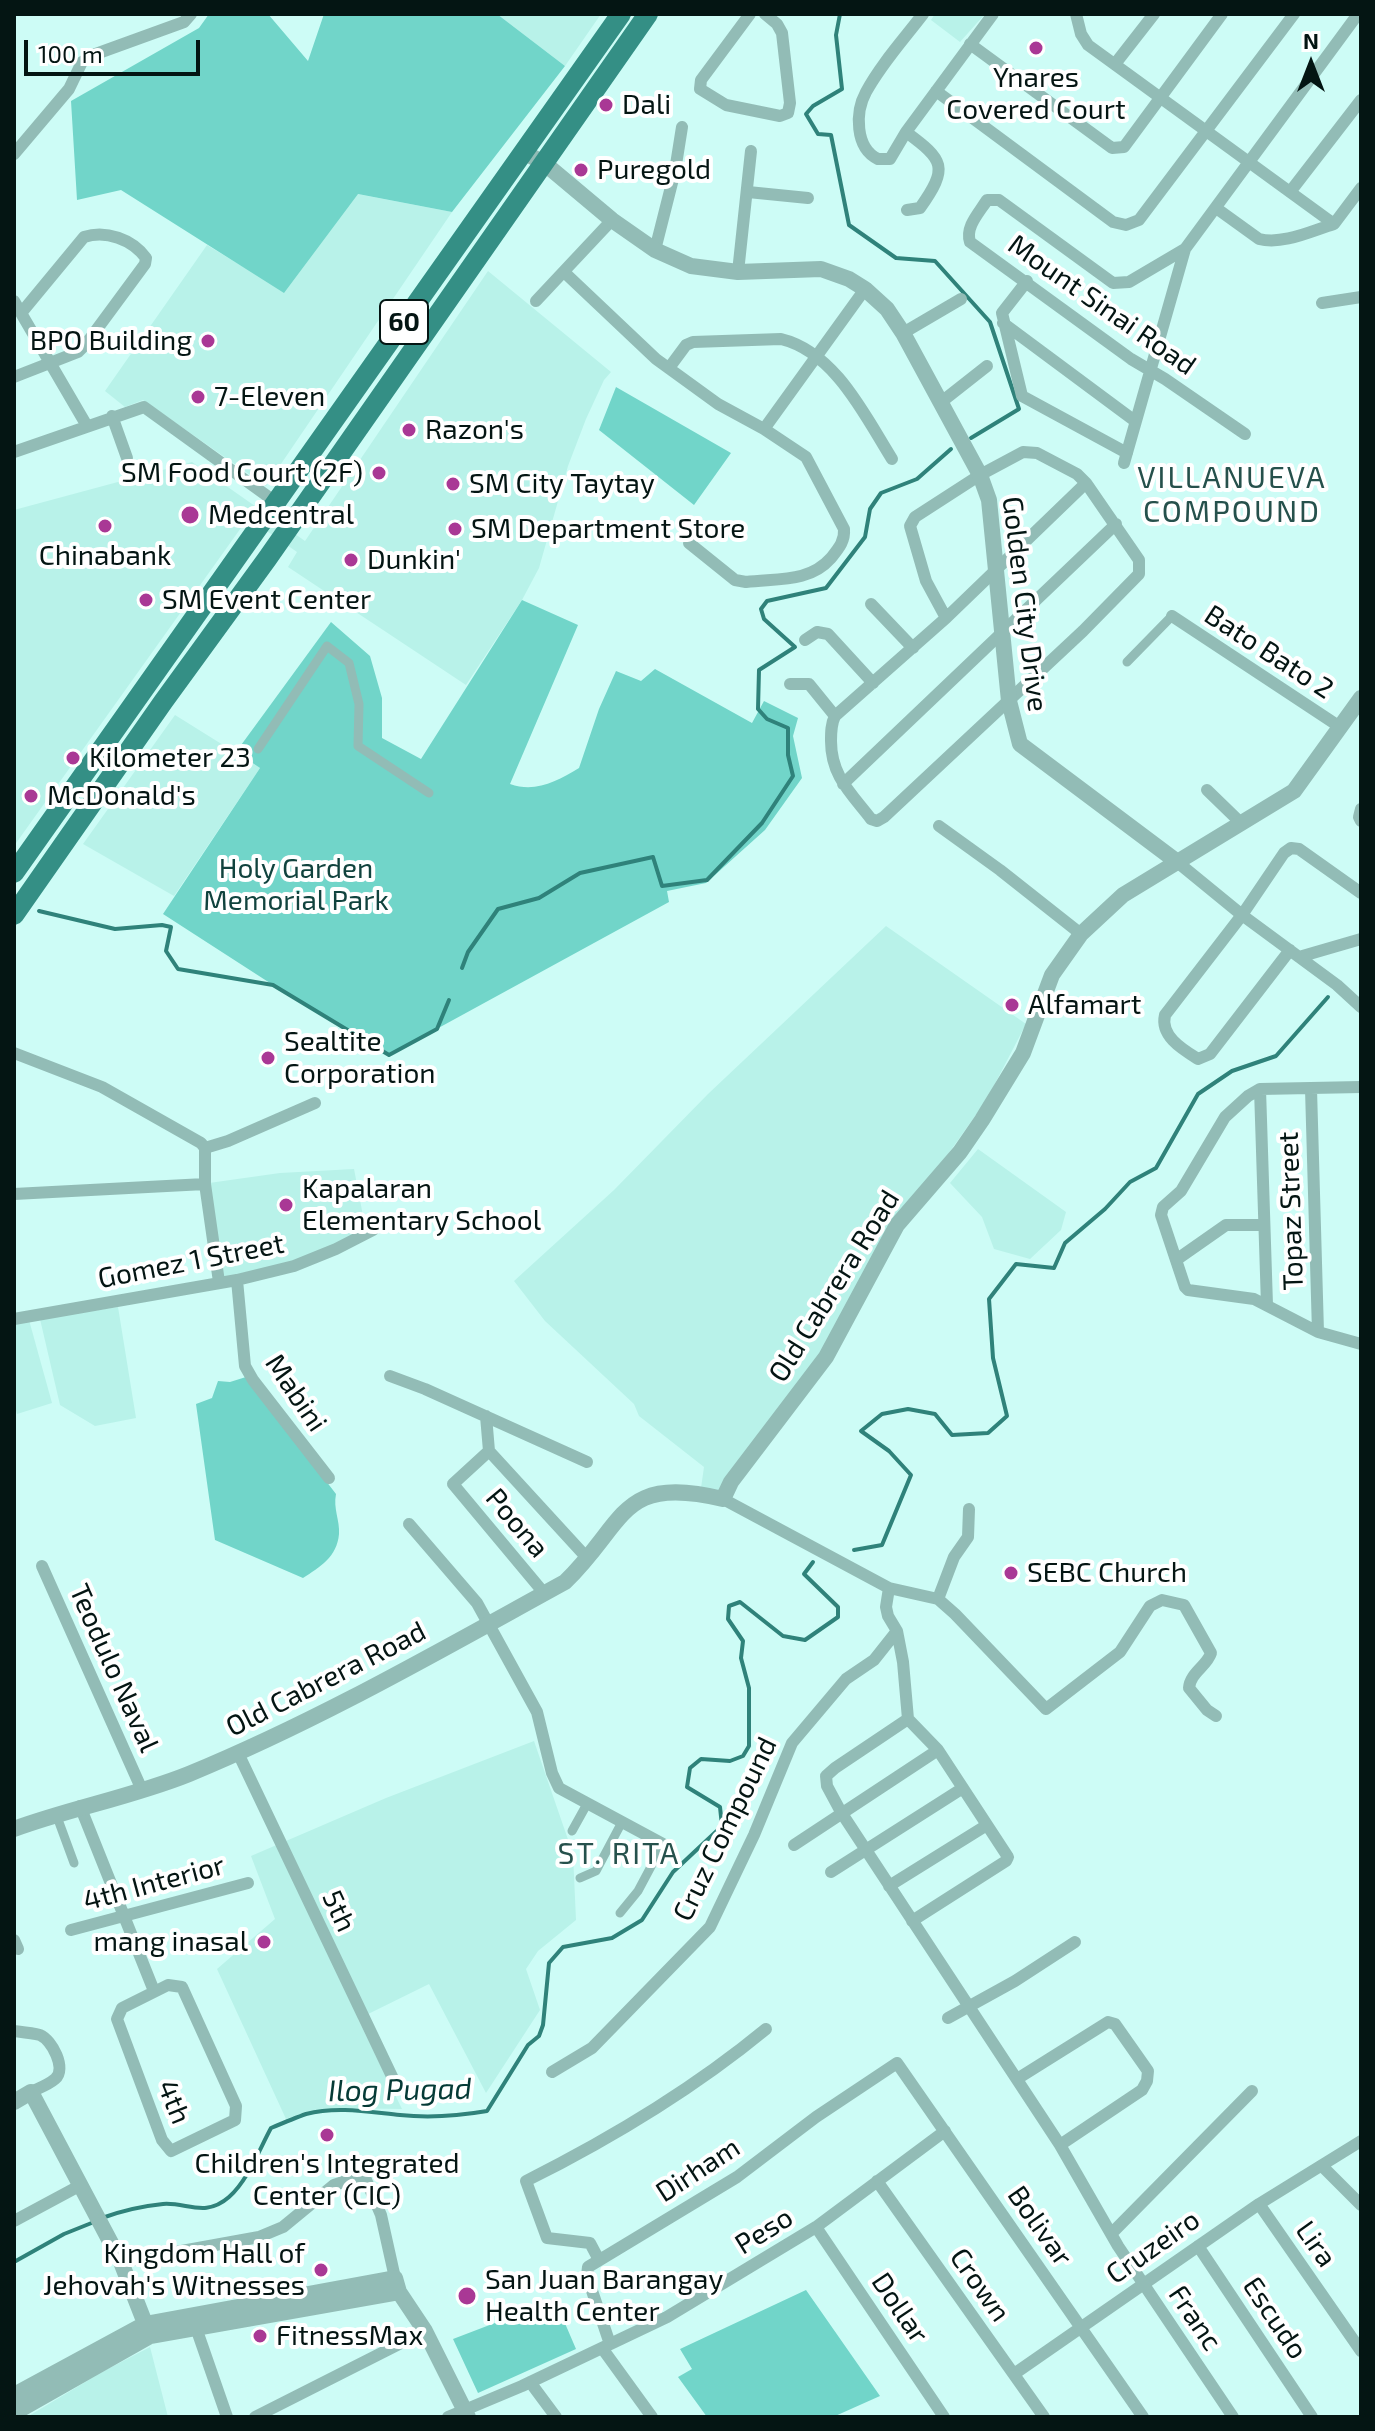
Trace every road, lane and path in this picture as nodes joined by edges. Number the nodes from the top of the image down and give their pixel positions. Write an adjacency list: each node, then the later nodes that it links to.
1 (191, 14): 23 (street)
2 (621, 14): 22 (main road, 60)
3 (648, 14): 25 (main road, 60)
4 (750, 14): 5 (street)
5 (765, 14)
6 (923, 14): 20 (street)
7 (993, 14): 13 (street)
8 (1076, 14): 14 (street)
9 (1222, 14): 16 (street)
10 (1294, 14): 19 (street)
11 (1358, 14): 24 (street)
12 (1148, 16): 14 (street)
13 (970, 44): 15 (street); 16 (street)
14 (1115, 64): 16 (street)
15 (936, 91): 19 (street); 20 (street)
16 (1161, 98): 19 (street)
17 (1361, 100): 28 (street)
18 (682, 127): 35 (street)
19 (1205, 130): 24 (street)
20 (906, 132): 31 (street)
21 (751, 151): 27 (street)
22 (525, 153): 25 (street, Golden City Drive); 64 (main road, 60)
23 (14, 154)
24 (1249, 162): 28 (street); 30 (street)
25 (544, 163): 32 (street, Golden City Drive); 92 (main road, 60)
26 (1361, 188): 33 (street)
27 (748, 192): 29 (street); 37 (street)
28 (1290, 192): 33 (street)
29 (808, 198)
30 (1216, 208): 33 (street); 34 (street)
31 (907, 210)
32 (612, 220): 35 (street, Golden City Drive); 36 (street)
33 (1334, 224)
34 (1185, 249): 38 (street, Mount Sinai Road); 51 (street)
35 (655, 250): 37 (street, Golden City Drive)
36 (564, 272): 42 (street); 50 (street)
37 (738, 272): 39 (street, Golden City Drive)
38 (1027, 281): 45 (street); 51 (street, Mount Sinai Road)
39 (865, 289): 46 (street, Golden City Drive); 47 (street)
40 (1361, 297): 43 (street)
41 (961, 299): 46 (street)
42 (536, 301)
43 (1322, 303)
44 (18, 307): 48 (street); 48 (street)
45 (1003, 323): 55 (street); 55 (street)
46 (903, 333): 53 (street, Golden City Drive)
47 (817, 358): 50 (street); 57 (street); 61 (street)
48 (49, 364): 52 (street); 56 (street)
49 (987, 366): 53 (street)
50 (669, 368): 57 (street)
51 (1149, 369): 55 (street); 58 (street, Mount Sinai Road)
52 (14, 377)
53 (940, 403): 62 (street, Golden City Drive)
54 (112, 416): 56 (street); 60 (street); 64 (street)
55 (1135, 421)
56 (87, 426): 59 (street)
57 (764, 429): 66 (street)
58 (1245, 434)
59 (14, 452)
60 (127, 458)
61 (892, 459)
62 (980, 475): 63 (street); 67 (street, Golden City Drive); 70 (street)
63 (1086, 483): 65 (street); 67 (street)
64 (277, 503): 90 (main road, 60)
65 (1116, 524): 71 (street); 78 (street)
66 (689, 543)
67 (997, 569): 70 (street); 71 (street, Golden City Drive)
68 (871, 604): 73 (street)
69 (1172, 616): 74 (street); 80 (street, Bato Bato 2)
70 (946, 618): 73 (street)
71 (1003, 634): 78 (street, Golden City Drive); 82 (street)
72 (805, 640): 75 (street)
73 (913, 648): 75 (street)
74 (1127, 662)
75 (873, 683): 79 (street)
76 (790, 684): 79 (street)
77 (1361, 698): 80 (street, Old Cabrera Road)
78 (1009, 701): 82 (street); 89 (street, Golden City Drive)
79 (835, 716): 82 (street)
80 (1340, 727): 87 (street, Old Cabrera Road)
81 (258, 749): 84 (street)
82 (843, 784)
83 (1207, 790): 87 (street)
84 (429, 793)
85 (1361, 809): 86 (street)
86 (1361, 821)
87 (1241, 823): 89 (street, Old Cabrera Road)
88 (939, 826): 94 (street)
89 (1176, 861): 93 (street, Golden City Drive); 94 (street, Old Cabrera Road)
90 (14, 873)
91 (1361, 893): 93 (street)
92 (14, 915)
93 (1242, 915): 96 (street, Golden City Drive); 96 (street)
94 (1081, 934): 120 (street, Old Cabrera Road)
95 (1361, 939): 96 (street)
96 (1294, 954): 97 (street, Golden City Drive)
97 (1361, 1007)
98 (14, 1053): 103 (street)
99 (1361, 1087): 101 (street)
100 (1260, 1089): 101 (street); 106 (street); 108 (street)
101 (1311, 1089): 113 (street, Topaz Street)
102 (315, 1103): 103 (street)
103 (205, 1148): 104 (street)
104 (205, 1184): 105 (street); 110 (street)
105 (14, 1194)
106 (1264, 1225): 108 (street); 111 (street)
107 (373, 1230): 109 (street, Gomez 1 Street)
108 (1176, 1260): 111 (street)
109 (237, 1280): 110 (street, Gomez 1 Street); 119 (street, Mabini)
110 (219, 1282): 112 (street, Gomez 1 Street)
111 (1267, 1305): 113 (street)
112 (14, 1319)
113 (1318, 1332): 114 (street)
114 (1361, 1344)
115 (390, 1376): 116 (street)
116 (486, 1416): 117 (street); 118 (street)
117 (489, 1451): 123 (street); 126 (street, Poona)
118 (587, 1462)
119 (329, 1478)
120 (723, 1499): 123 (street, Old Cabrera Road); 125 (street)
121 (969, 1509): 127 (street)
122 (409, 1524): 128 (street)
123 (588, 1559): 126 (street, Old Cabrera Road)
124 (42, 1566): 135 (street, Teodulo Naval)
125 (889, 1588): 127 (street); 129 (street)
126 (544, 1593): 128 (street, Old Cabrera Road)
127 (938, 1599): 130 (street)
128 (488, 1623): 133 (street, Old Cabrera Road); 136 (street)
129 (897, 1631): 131 (street); 163 (street, Cruz Compound)
130 (1216, 1716)
131 (908, 1719): 132 (street); 138 (street, Franc)
132 (938, 1750): 134 (street); 138 (street)
133 (238, 1753): 135 (street, Old Cabrera Road); 165 (street, 5th)
134 (963, 1788): 141 (street); 146 (street)
135 (142, 1790): 137 (street, Old Cabrera Road)
136 (587, 1804): 140 (street); 143 (street)
137 (80, 1806): 139 (street, Old Cabrera Road); 153 (street)
138 (841, 1812): 145 (street); 146 (street, Franc)
139 (56, 1814): 142 (street, Old Cabrera Road); 147 (street)
140 (622, 1822): 144 (street); 149 (street)
141 (987, 1825): 151 (street); 154 (street)
142 (14, 1829)
143 (572, 1831)
144 (663, 1844): 152 (street)
145 (794, 1845)
146 (865, 1850): 148 (street); 151 (street, Franc)
147 (74, 1863)
148 (831, 1872)
149 (580, 1878)
150 (248, 1883): 153 (street, 4th Interior)
151 (889, 1886): 154 (street, Franc)
152 (620, 1913)
153 (123, 1916): 155 (street, 4th Interior); 157 (street)
154 (912, 1921): 158 (street, Franc)
155 (71, 1930)
156 (1075, 1942): 158 (street)
157 (154, 1991): 157 (street, 4th)
158 (967, 2006): 159 (street); 164 (street, Franc)
159 (948, 2018)
160 (766, 2029): 181 (street)
161 (14, 2031): 167 (street)
162 (897, 2063): 169 (street, Bolivar); 181 (street, Dirham)
163 (552, 2072)
164 (1017, 2079): 171 (street, Franc); 171 (street)
165 (398, 2089)
166 (1252, 2091): 179 (street)
167 (31, 2092): 168 (street); 174 (street)
168 (14, 2102)
169 (945, 2131): 173 (street, Peso); 186 (street, Bolivar)
170 (1361, 2141): 172 (street, Cruzeiro)
171 (1060, 2145): 179 (street, Franc)
172 (1323, 2167): 175 (street, Cruzeiro); 176 (street)
173 (877, 2181): 178 (street, Peso); 191 (street, Crown)
174 (81, 2185): 177 (street); 182 (street)
175 (1259, 2204): 180 (street, Cruzeiro); 190 (street, Lira)
176 (1361, 2205)
177 (14, 2221)
178 (816, 2227): 189 (street, Peso); 200 (street, Dollar)
179 (1111, 2234): 183 (street, Franc)
180 (1198, 2246): 183 (street, Cruzeiro); 204 (street, Escudo)
181 (599, 2260): 189 (street)
182 (121, 2262): 184 (street); 187 (street)
183 (1143, 2284): 186 (street, Cruzeiro); 203 (street, Franc)
184 (397, 2285): 185 (street); 188 (street)
185 (194, 2322): 187 (street); 195 (street)
186 (1080, 2326): 191 (street, Cruzeiro); 202 (street, Bolivar)
187 (148, 2330): 193 (street)
188 (425, 2331): 194 (street); 196 (street)
189 (606, 2346): 192 (street, Peso); 199 (street)
190 (1361, 2351)
191 (1014, 2374): 201 (street, Crown)
192 (530, 2382): 194 (street, Peso); 198 (street)
193 (17, 2399)
194 (466, 2414): 197 (street, Peso)
195 (227, 2417)
196 (255, 2417)
197 (448, 2417)
198 (556, 2417)
199 (652, 2417)
200 (944, 2417)
201 (1044, 2417)
202 (1143, 2417)
203 (1233, 2417)
204 (1312, 2417)

